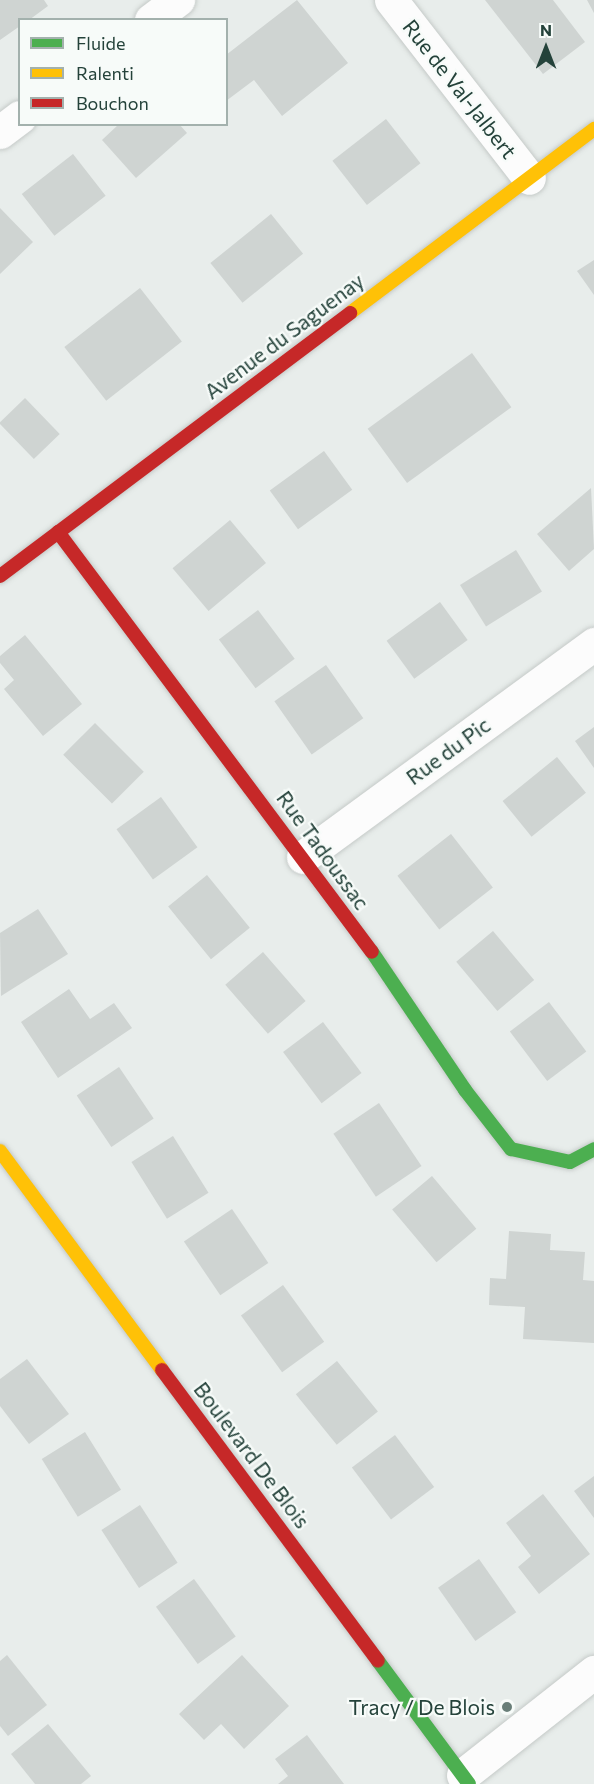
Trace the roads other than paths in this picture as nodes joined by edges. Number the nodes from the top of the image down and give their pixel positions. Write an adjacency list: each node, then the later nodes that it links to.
1 (177, 0): 3 (street)
2 (391, 0): 7 (street, Rue de Val-Jalbert)
3 (154, 18)
4 (18, 118): 6 (street)
5 (594, 129): 7 (street, Avenue du Saguenay)
6 (0, 132)
7 (529, 178): 8 (street, Avenue du Saguenay)
8 (58, 532): 9 (street, Avenue du Saguenay); 11 (street, Rue Tadoussac)
9 (0, 576)
10 (594, 644): 11 (street, Rue du Pic)
11 (303, 857): 12 (street, Rue Tadoussac)
12 (594, 1149)
13 (0, 1151): 15 (street, Boulevard De Blois)
14 (594, 1672): 15 (street)
15 (466, 1779)

